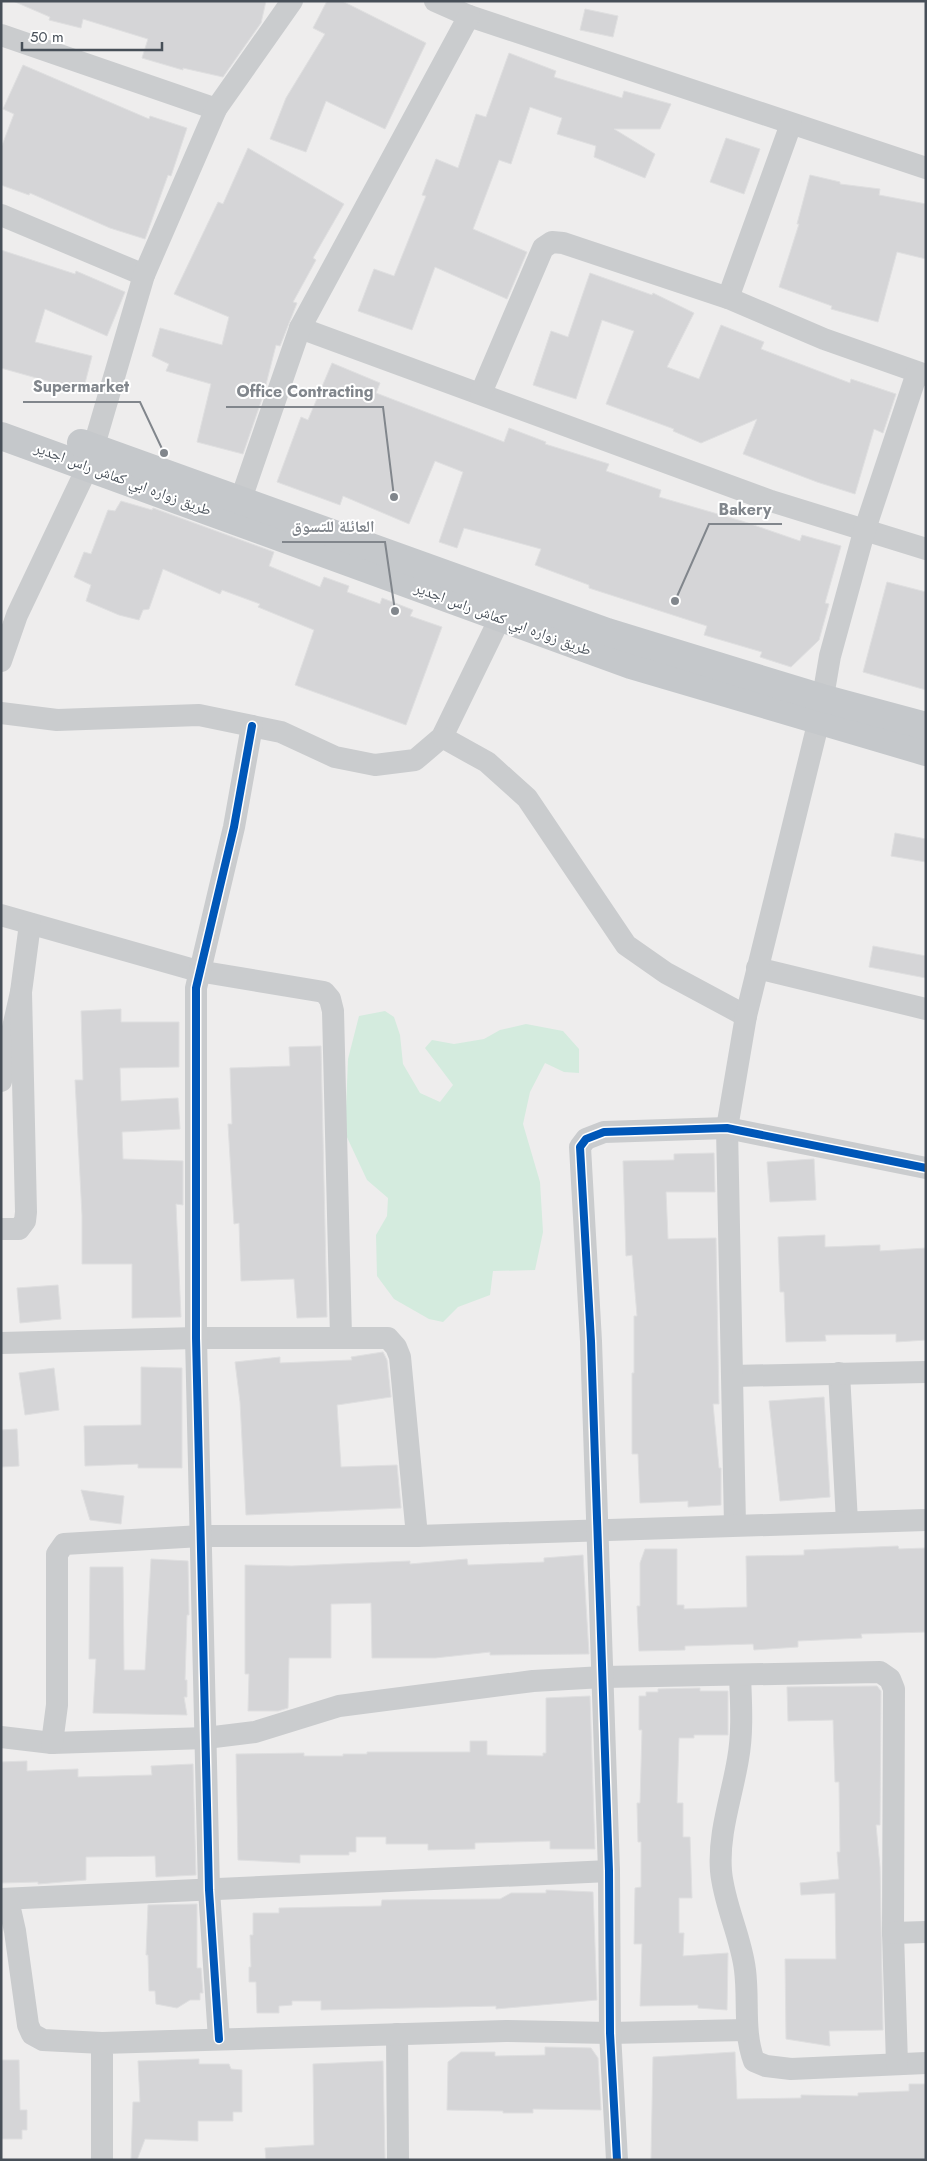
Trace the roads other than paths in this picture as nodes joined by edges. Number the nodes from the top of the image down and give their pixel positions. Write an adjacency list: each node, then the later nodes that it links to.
1 (292, 1): 5 (street)
2 (435, 1): 3 (street)
3 (470, 16): 6 (street); 11 (street)
4 (1, 35): 5 (street)
5 (216, 109): 9 (street)
6 (791, 124): 7 (street); 10 (street)
7 (926, 168)
8 (1, 215): 9 (street)
9 (144, 275): 16 (street)
10 (728, 298): 12 (street); 13 (street)
11 (300, 328): 13 (street); 17 (street)
12 (921, 374): 18 (street)
13 (481, 393): 18 (street)
14 (1, 417): 16 (main road)
15 (1, 436): 16 (main road, طريق زواره ابي كماش راس اجدير)
16 (91, 457): 17 (main road); 20 (street); 21 (main road, طريق زواره ابي كماش راس اجدير)
17 (240, 499): 23 (main road)
18 (864, 532): 19 (street); 23 (street)
19 (926, 549)
20 (9, 612): 22 (street)
21 (500, 618): 23 (main road, طريق زواره ابي كماش راس اجدير); 27 (street)
22 (1, 661)
23 (820, 709): 26 (main road); 28 (main road, طريق زواره ابي كماش راس اجدير); 31 (street)
24 (1, 713): 25 (street)
25 (252, 726): 27 (street); 32 (street)
26 (926, 726)
27 (442, 736): 35 (street)
28 (926, 752)
29 (1, 915): 30 (street)
30 (30, 924): 32 (street); 33 (street)
31 (757, 968): 34 (street); 35 (street)
32 (198, 971): 40 (street); 41 (street)
33 (22, 992): 36 (street); 39 (street)
34 (926, 1009)
35 (746, 1016): 37 (street)
36 (1, 1080)
37 (727, 1128): 38 (street); 45 (street); 49 (street)
38 (926, 1168)
39 (1, 1229)
40 (341, 1337): 41 (street); 51 (street)
41 (196, 1338): 42 (street); 50 (street)
42 (1, 1343)
43 (926, 1372): 44 (street)
44 (839, 1373): 45 (street); 47 (street)
45 (732, 1376): 48 (street)
46 (926, 1520): 47 (street)
47 (847, 1522): 48 (street)
48 (735, 1525): 49 (street)
49 (596, 1531): 51 (street); 53 (street)
50 (201, 1536): 51 (street); 55 (street); 56 (street)
51 (417, 1536)
52 (740, 1675): 53 (street); 61 (street); 62 (street)
53 (603, 1676): 55 (street); 57 (street)
54 (1, 1736): 56 (street)
55 (206, 1738): 56 (street); 58 (street)
56 (52, 1743)
57 (609, 1871): 58 (street); 63 (street)
58 (209, 1890): 59 (street); 65 (street)
59 (4, 1899): 66 (street)
60 (926, 1932): 61 (street)
61 (893, 1933): 68 (street)
62 (746, 2030): 63 (street); 68 (street)
63 (610, 2032): 64 (street); 71 (street)
64 (397, 2034): 65 (street); 70 (street)
65 (219, 2039): 66 (street)
66 (102, 2043): 69 (street)
67 (926, 2062): 68 (street)
68 (897, 2064)
69 (102, 2160)
70 (398, 2160)
71 (617, 2160)

